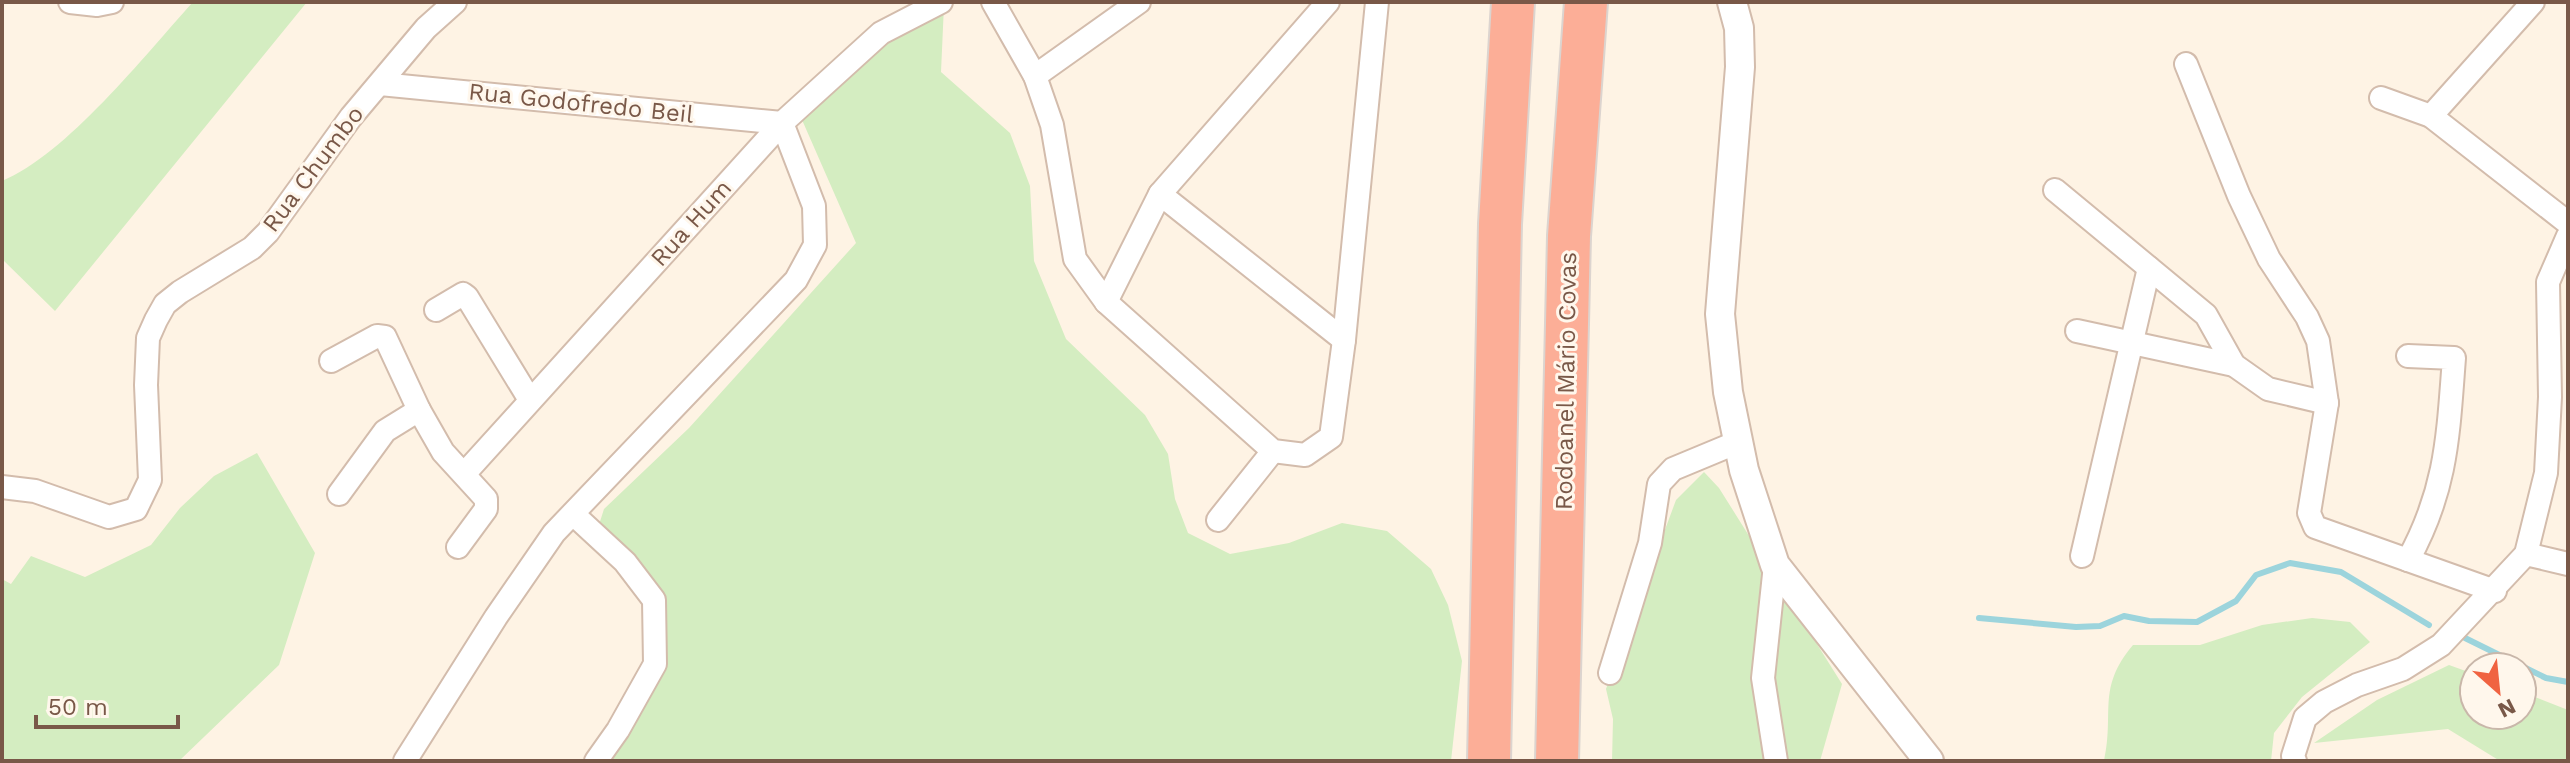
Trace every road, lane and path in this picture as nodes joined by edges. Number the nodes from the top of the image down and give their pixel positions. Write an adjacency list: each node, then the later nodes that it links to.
1 (70, 2): 2 (street)
2 (112, 2)
3 (455, 2): 15 (street, Rua Chumbo)
4 (941, 2): 18 (street, Rua Hum)
5 (993, 2): 14 (street)
6 (1328, 2): 20 (street)
7 (1377, 2): 27 (street)
8 (1513, 2): 52 (highway)
9 (1586, 2): 53 (highway, Rodoanel Mário Covas)
10 (1732, 2): 35 (street)
11 (2533, 2): 17 (street)
12 (1129, 5): 14 (street)
13 (2186, 64): 33 (street)
14 (1035, 76): 24 (street)
15 (380, 84): 18 (street, Rua Godofredo Beil); 38 (street, Rua Chumbo)
16 (2381, 98): 17 (street)
17 (2431, 116): 21 (street)
18 (782, 123): 32 (street, Rua Hum); 40 (street)
19 (2055, 190): 23 (street)
20 (1160, 194): 24 (street); 27 (street)
21 (2568, 223)
22 (2568, 236): 43 (street)
23 (2149, 268): 28 (street); 31 (street)
24 (1106, 302): 36 (street)
25 (436, 310): 32 (street)
26 (2077, 331): 28 (street)
27 (1344, 340): 36 (street)
28 (2132, 343): 31 (street); 44 (street)
29 (2408, 356): 45 (street)
30 (331, 361): 34 (street)
31 (2234, 365): 33 (street)
32 (530, 400): 37 (street, Rua Hum)
33 (2327, 403): 45 (street)
34 (419, 410): 37 (street); 39 (street)
35 (1738, 442): 47 (street); 49 (street)
36 (1273, 451): 41 (street)
37 (465, 473): 42 (street)
38 (2, 487)
39 (339, 494)
40 (573, 514): 50 (street); 51 (street)
41 (1218, 520)
42 (458, 547)
43 (2526, 554): 46 (street); 48 (street)
44 (2082, 556)
45 (2408, 560): 48 (street)
46 (2568, 564)
47 (1775, 565): 54 (street); 55 (street)
48 (2495, 591): 56 (street)
49 (1610, 673)
50 (405, 761)
51 (596, 761)
52 (1489, 761)
53 (1557, 761)
54 (1776, 761)
55 (1929, 761)
56 (2295, 761)

